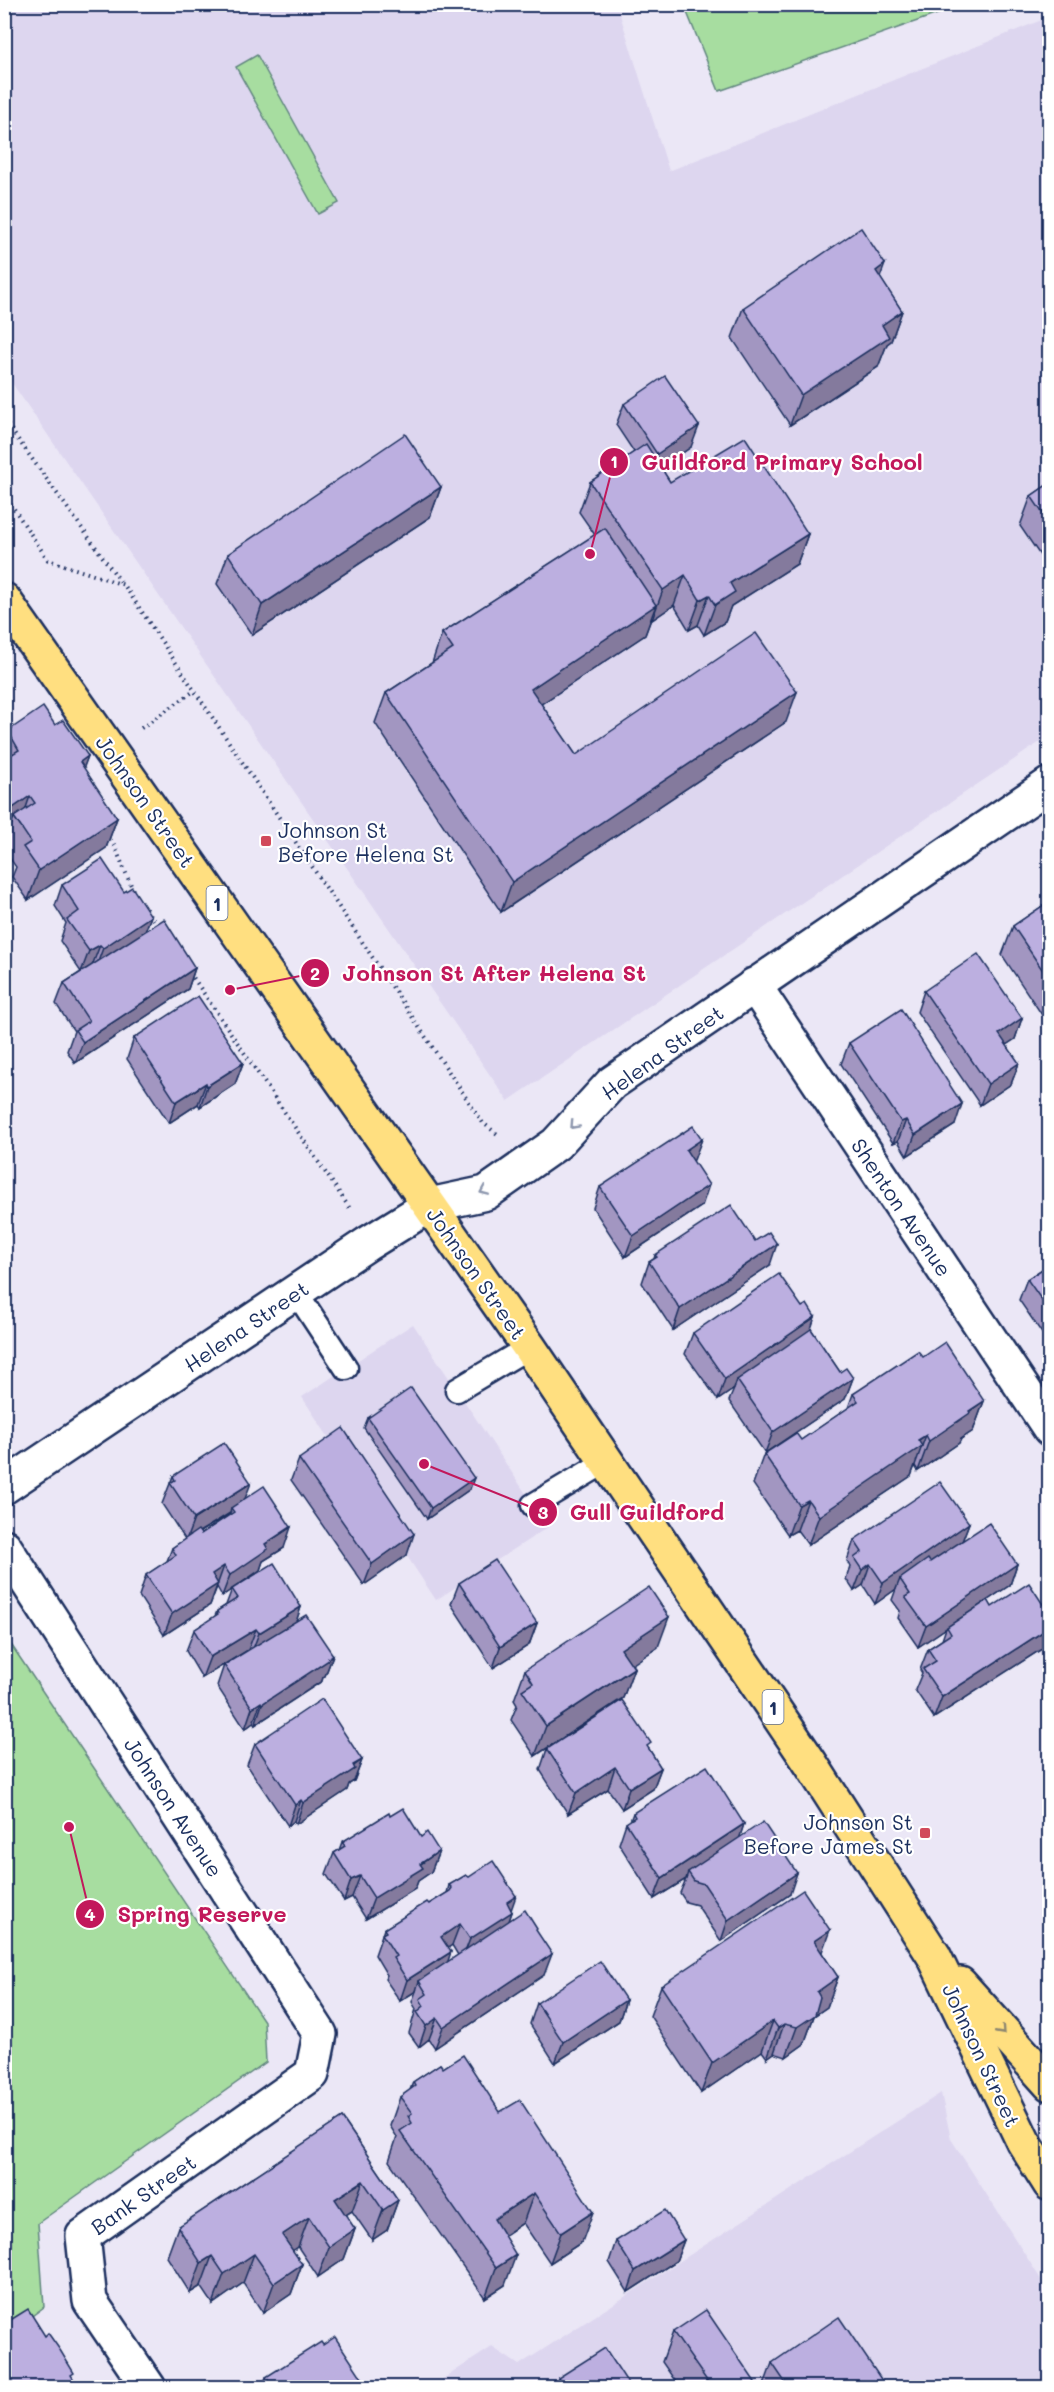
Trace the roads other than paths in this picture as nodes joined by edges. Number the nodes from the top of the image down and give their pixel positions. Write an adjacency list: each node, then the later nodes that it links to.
1 (4, 600): 4 (highway, Johnson Street / 1)
2 (1050, 784): 3 (street, Helena Street)
3 (754, 985): 4 (street, Helena Street, one-way to 4); 9 (street, Shenton Avenue)
4 (430, 1206): 5 (street, Helena Street); 6 (highway, Johnson Street / 1)
5 (296, 1292): 7 (lane); 11 (street, Helena Street)
6 (529, 1347): 8 (lane); 10 (highway, Johnson Street / 1)
7 (346, 1368)
8 (457, 1390)
9 (1050, 1429)
10 (607, 1461): 12 (lane); 14 (highway, Johnson Street / 1)
11 (4, 1487)
12 (533, 1505)
13 (4, 1546): 15 (street, Johnson Avenue)
14 (934, 1956): 16 (highway, Johnson Street / 1, one-way to 16); 17 (highway, Johnson Street / 1)
15 (312, 2074): 18 (street, Bank Street)
16 (1050, 2084)
17 (1050, 2184)
18 (149, 2388)

